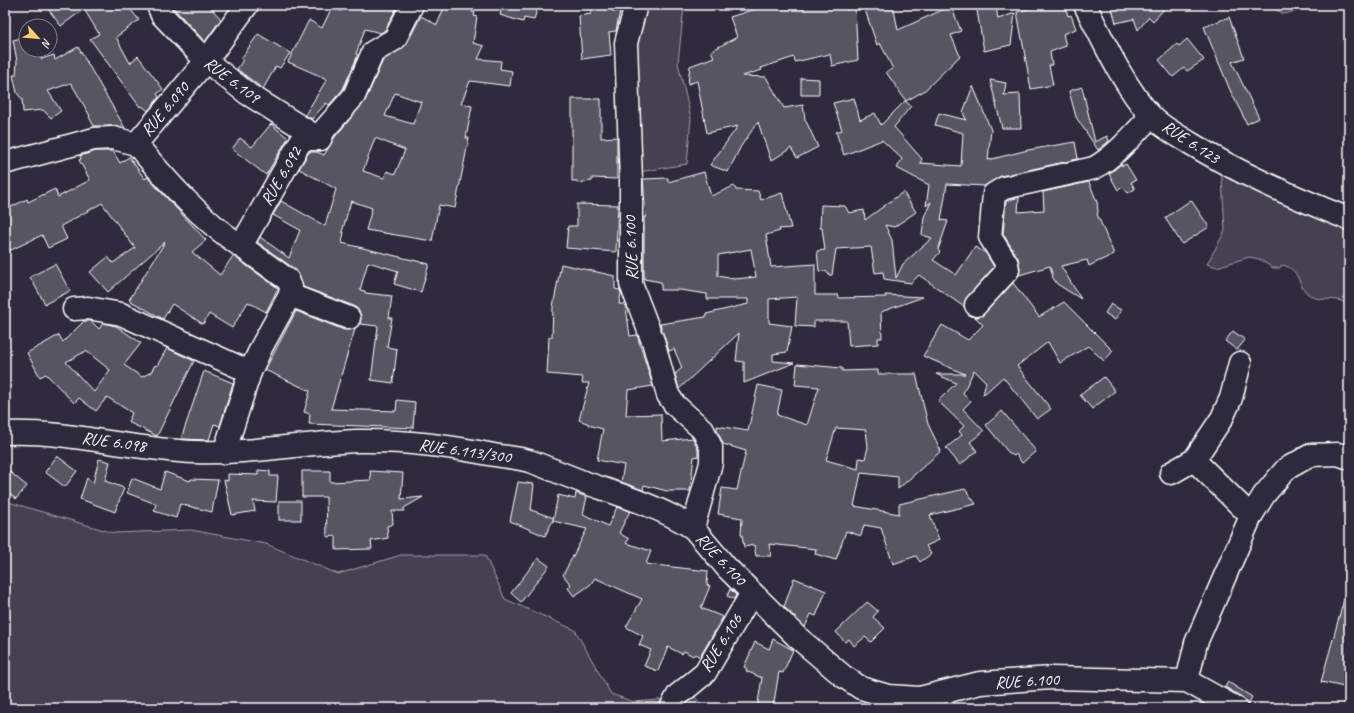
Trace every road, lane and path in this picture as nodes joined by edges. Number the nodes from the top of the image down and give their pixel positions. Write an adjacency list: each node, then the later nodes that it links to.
1 (158, 5): 6 (street, RUE 6.109)
2 (247, 5): 6 (street, RUE 6.090)
3 (412, 5): 8 (street, RUE 6.092)
4 (636, 5): 25 (street, RUE 6.100)
5 (1084, 5): 7 (street, RUE 6.123)
6 (206, 62): 8 (street, RUE 6.109); 9 (street, RUE 6.090)
7 (1151, 116): 11 (street, RUE 6.123); 14 (street)
8 (320, 139): 12 (street, RUE 6.092)
9 (136, 144): 10 (street, RUE 6.090); 12 (street)
10 (5, 163)
11 (1349, 220)
12 (241, 246): 13 (street)
13 (290, 295): 16 (street); 18 (street)
14 (976, 304)
15 (74, 309): 18 (street)
16 (349, 318)
17 (1240, 363): 22 (street)
18 (250, 372): 20 (street)
19 (5, 433): 20 (street, RUE 6.098)
20 (224, 453): 25 (street, RUE 6.113/300)
21 (1349, 458): 24 (street)
22 (1194, 460): 23 (street); 24 (street)
23 (1171, 473)
24 (1250, 516): 27 (street)
25 (692, 528): 26 (street, RUE 6.100)
26 (752, 593): 27 (street, RUE 6.100); 28 (street, RUE 6.106)
27 (1187, 681): 29 (street)
28 (671, 708)
29 (1236, 708)

